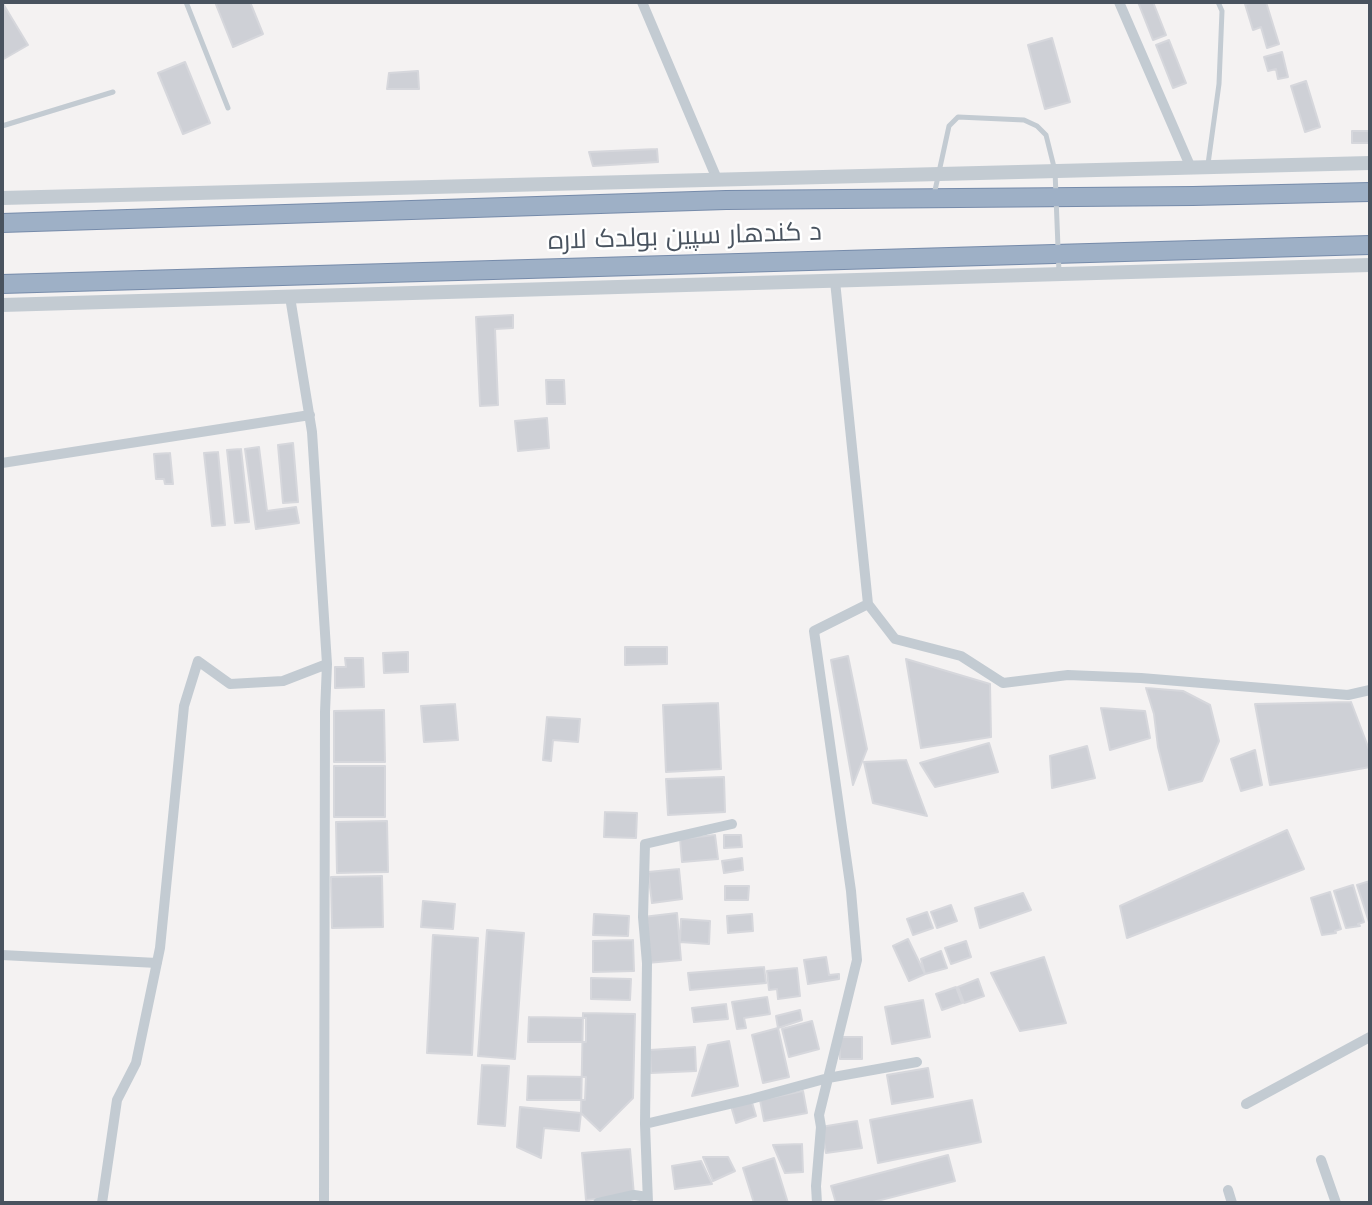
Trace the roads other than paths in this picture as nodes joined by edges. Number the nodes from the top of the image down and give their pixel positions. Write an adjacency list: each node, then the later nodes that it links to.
1 (186, 2): 6 (lane)
2 (642, 2): 13 (street)
3 (1119, 2): 10 (street)
4 (1218, 2): 9 (lane)
5 (113, 92): 7 (lane)
6 (228, 108)
7 (2, 126)
8 (1370, 163): 9 (street)
9 (1207, 167): 10 (street)
10 (1191, 168): 11 (street)
11 (1055, 171): 12 (street); 12 (lane); 15 (lane)
12 (938, 174): 13 (street); 17 (lane)
13 (717, 179): 16 (street)
14 (1370, 192): 15 (highway, د کندهار سپین بولدک لاره)
15 (1057, 197): 17 (highway, د کندهار سپین بولدک لاره); 20 (lane)
16 (2, 198)
17 (933, 198): 18 (highway, د کندهار سپین بولدک لاره)
18 (2, 223)
19 (1370, 245): 20 (highway, د کندهار سپین بولدک لاره)
20 (1059, 254): 22 (lane); 24 (highway, د کندهار سپین بولدک لاره)
21 (1370, 265): 22 (street)
22 (1059, 275): 23 (street)
23 (835, 281): 25 (street); 29 (street)
24 (2, 284)
25 (290, 297): 26 (street); 27 (street)
26 (2, 305)
27 (310, 415): 28 (street); 30 (street)
28 (2, 463)
29 (868, 604): 31 (street); 37 (street)
30 (327, 664): 34 (street); 44 (street)
31 (1369, 694)
32 (732, 824): 39 (street)
33 (2, 955): 34 (street)
34 (157, 962): 43 (street)
35 (1370, 1037): 38 (street)
36 (917, 1062): 37 (street)
37 (828, 1078): 39 (street); 46 (street)
38 (1246, 1104)
39 (645, 1124): 42 (street)
40 (1321, 1160): 48 (street)
41 (1228, 1190): 47 (street)
42 (648, 1200): 45 (street)
43 (102, 1203)
44 (324, 1203)
45 (598, 1203)
46 (817, 1203)
47 (1232, 1203)
48 (1336, 1203)

